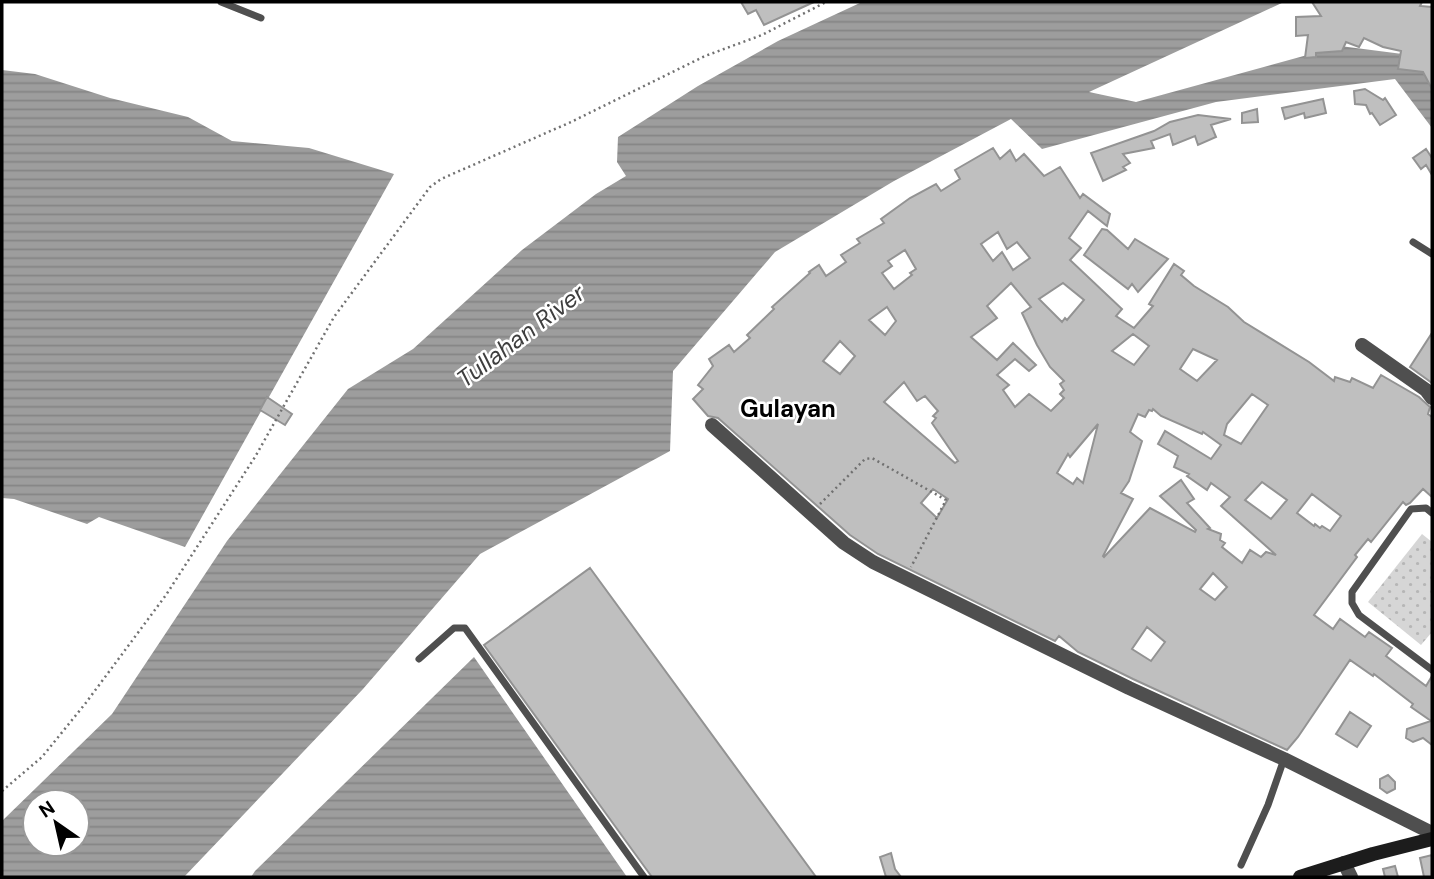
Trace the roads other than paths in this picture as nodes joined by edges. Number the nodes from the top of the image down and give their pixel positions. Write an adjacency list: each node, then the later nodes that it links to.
1 (221, 2): 2 (lane)
2 (261, 18)
3 (1413, 242): 4 (lane)
4 (1432, 254)
5 (1362, 345): 6 (street)
6 (1432, 397)
7 (712, 425): 11 (street)
8 (1432, 513): 10 (lane)
9 (419, 659): 16 (lane)
10 (1431, 668)
11 (1284, 759): 12 (street); 15 (lane)
12 (1432, 833)
13 (1432, 839): 14 (main road)
14 (1344, 863): 17 (main road); 18 (street)
15 (1241, 865)
16 (644, 877)
17 (1300, 877)
18 (1351, 877)

